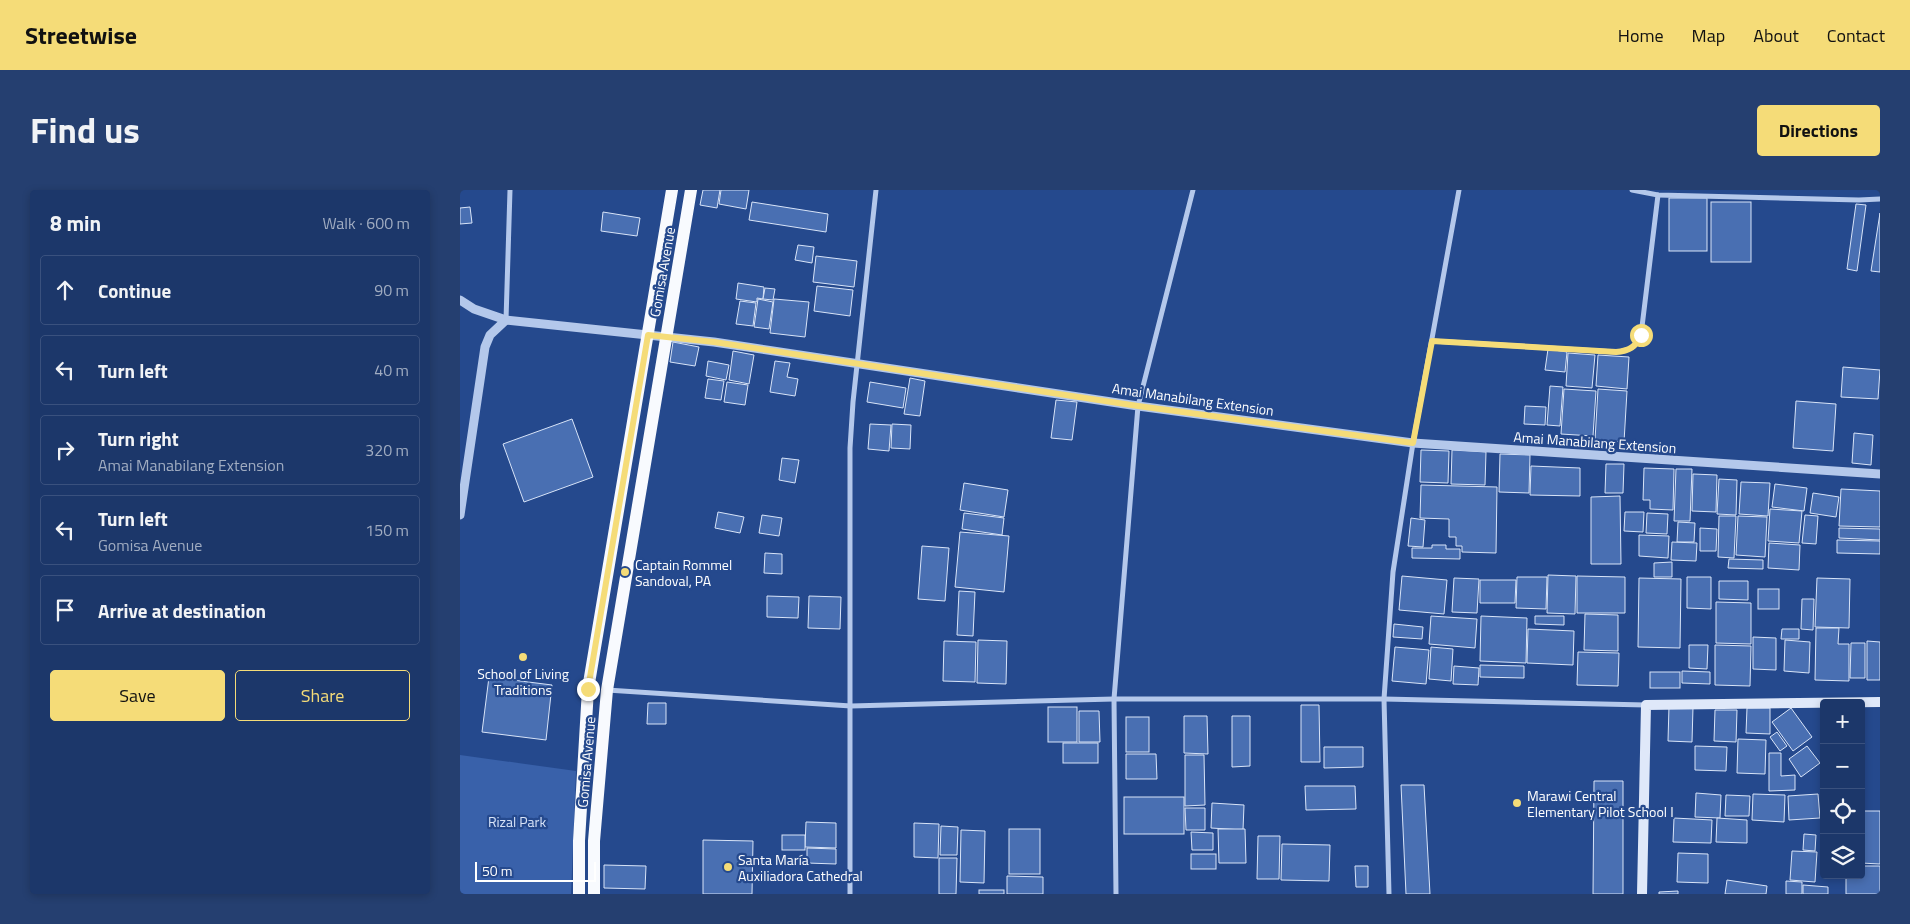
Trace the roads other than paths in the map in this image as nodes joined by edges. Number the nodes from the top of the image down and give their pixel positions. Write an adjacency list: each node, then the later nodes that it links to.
1 (510, 190): 11 (street)
2 (672, 190): 12 (main road, Gomisa Avenue)
3 (691, 190): 13 (main road, Gomisa Avenue)
4 (876, 190): 15 (street)
5 (1193, 190): 16 (street)
6 (1459, 190): 14 (street)
7 (1632, 190): 8 (street)
8 (1658, 195): 9 (street); 14 (street)
9 (1880, 199)
10 (460, 300): 11 (street, Amai Manabilang Extension)
11 (506, 320): 12 (street, Amai Manabilang Extension); 19 (street)
12 (648, 335): 13 (street, Amai Manabilang Extension); 26 (main road, Gomisa Avenue)
13 (666, 337): 15 (street, Amai Manabilang Extension); 20 (main road, Gomisa Avenue)
14 (1432, 341): 17 (street)
15 (858, 364): 16 (street, Amai Manabilang Extension); 25 (street)
16 (1138, 406): 17 (street, Amai Manabilang Extension); 21 (street)
17 (1413, 443): 18 (street, Amai Manabilang Extension); 22 (street)
18 (1880, 474)
19 (460, 515)
20 (607, 690): 25 (street); 27 (main road, Gomisa Avenue)
21 (1114, 699): 22 (street); 25 (street); 29 (street)
22 (1384, 699): 24 (street); 30 (street)
23 (1880, 702): 24 (main road)
24 (1646, 705): 31 (main road)
25 (851, 706): 28 (street)
26 (579, 894)
27 (594, 894)
28 (850, 894)
29 (1116, 894)
30 (1389, 894)
31 (1642, 894)

